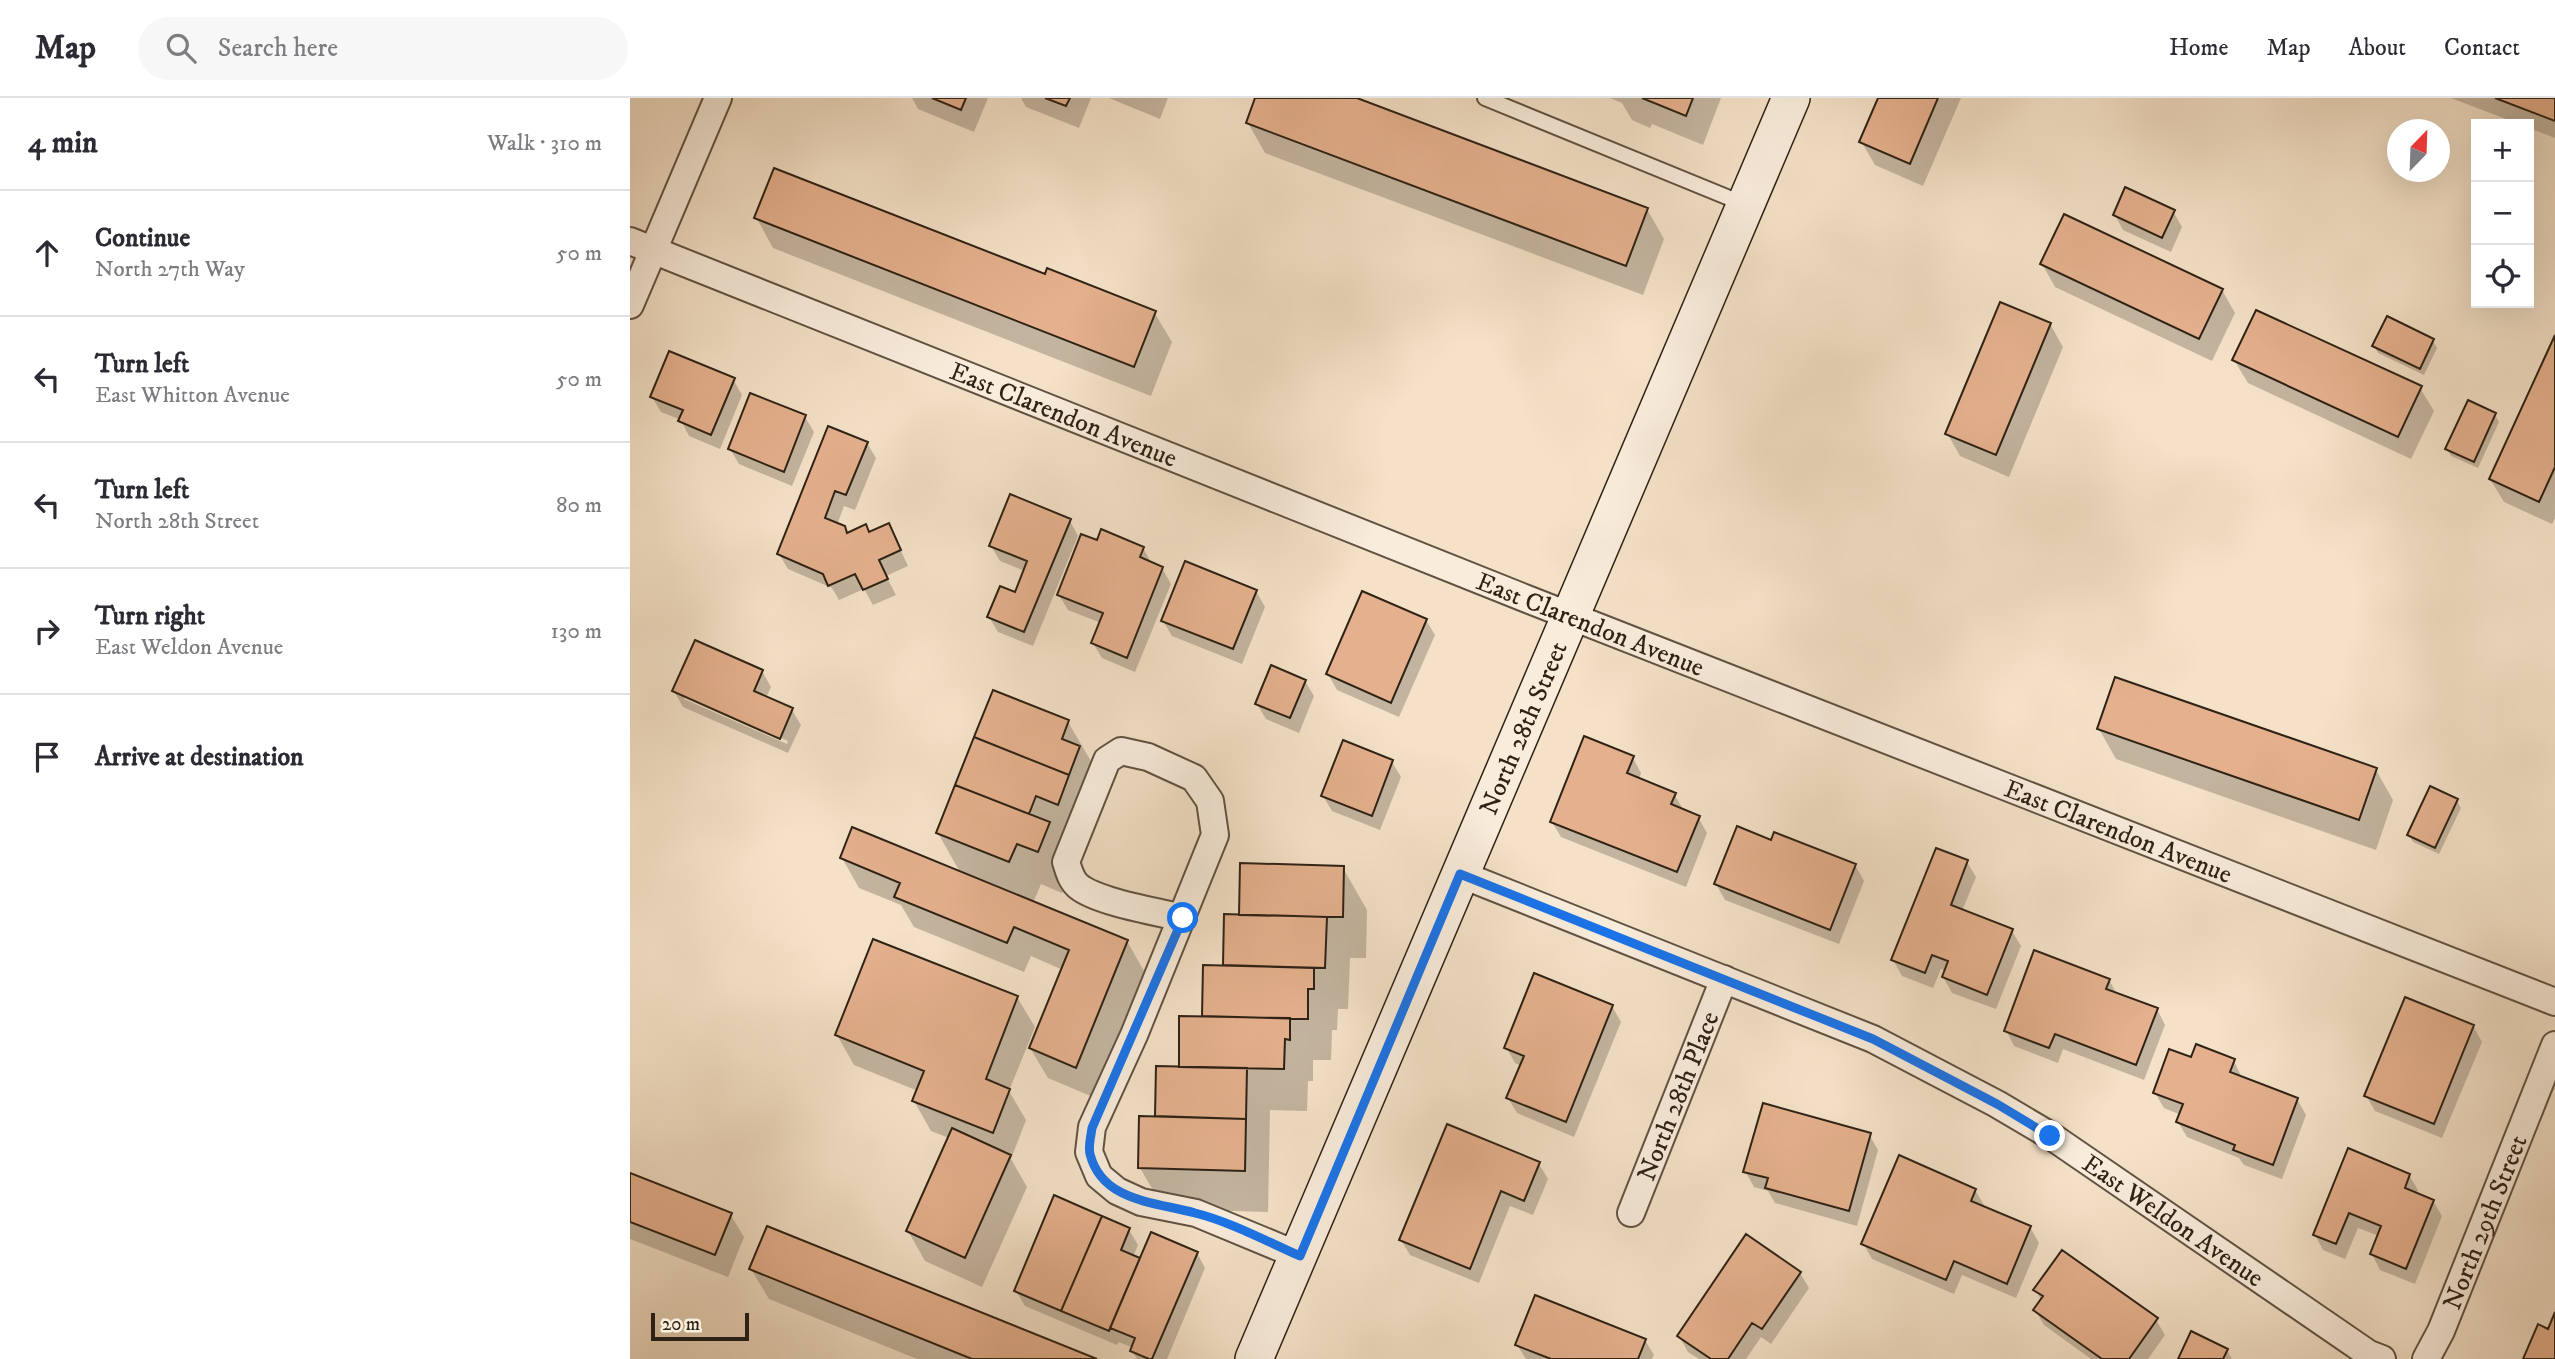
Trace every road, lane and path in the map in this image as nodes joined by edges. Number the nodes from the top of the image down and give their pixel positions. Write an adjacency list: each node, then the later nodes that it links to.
1 (718, 98): 5 (street)
2 (1485, 98): 4 (lane)
3 (1791, 98): 4 (street, North 28th Street)
4 (1745, 205): 7 (street, North 28th Street)
5 (641, 246): 6 (street); 7 (street, East Clarendon Avenue)
6 (630, 305)
7 (1569, 615): 8 (street, North 28th Street); 11 (street, East Clarendon Avenue)
8 (1460, 874): 10 (street, East Weldon Avenue); 14 (street, North 28th Street)
9 (1183, 918): 9 (street); 14 (street)
10 (1724, 979): 13 (street, North 28th Place); 16 (street, East Weldon Avenue)
11 (2555, 1002)
12 (2555, 1045): 17 (street, North 29th Street)
13 (1631, 1213)
14 (1300, 1256): 15 (street, North 28th Street)
15 (1254, 1359)
16 (2382, 1359)
17 (2426, 1359)

